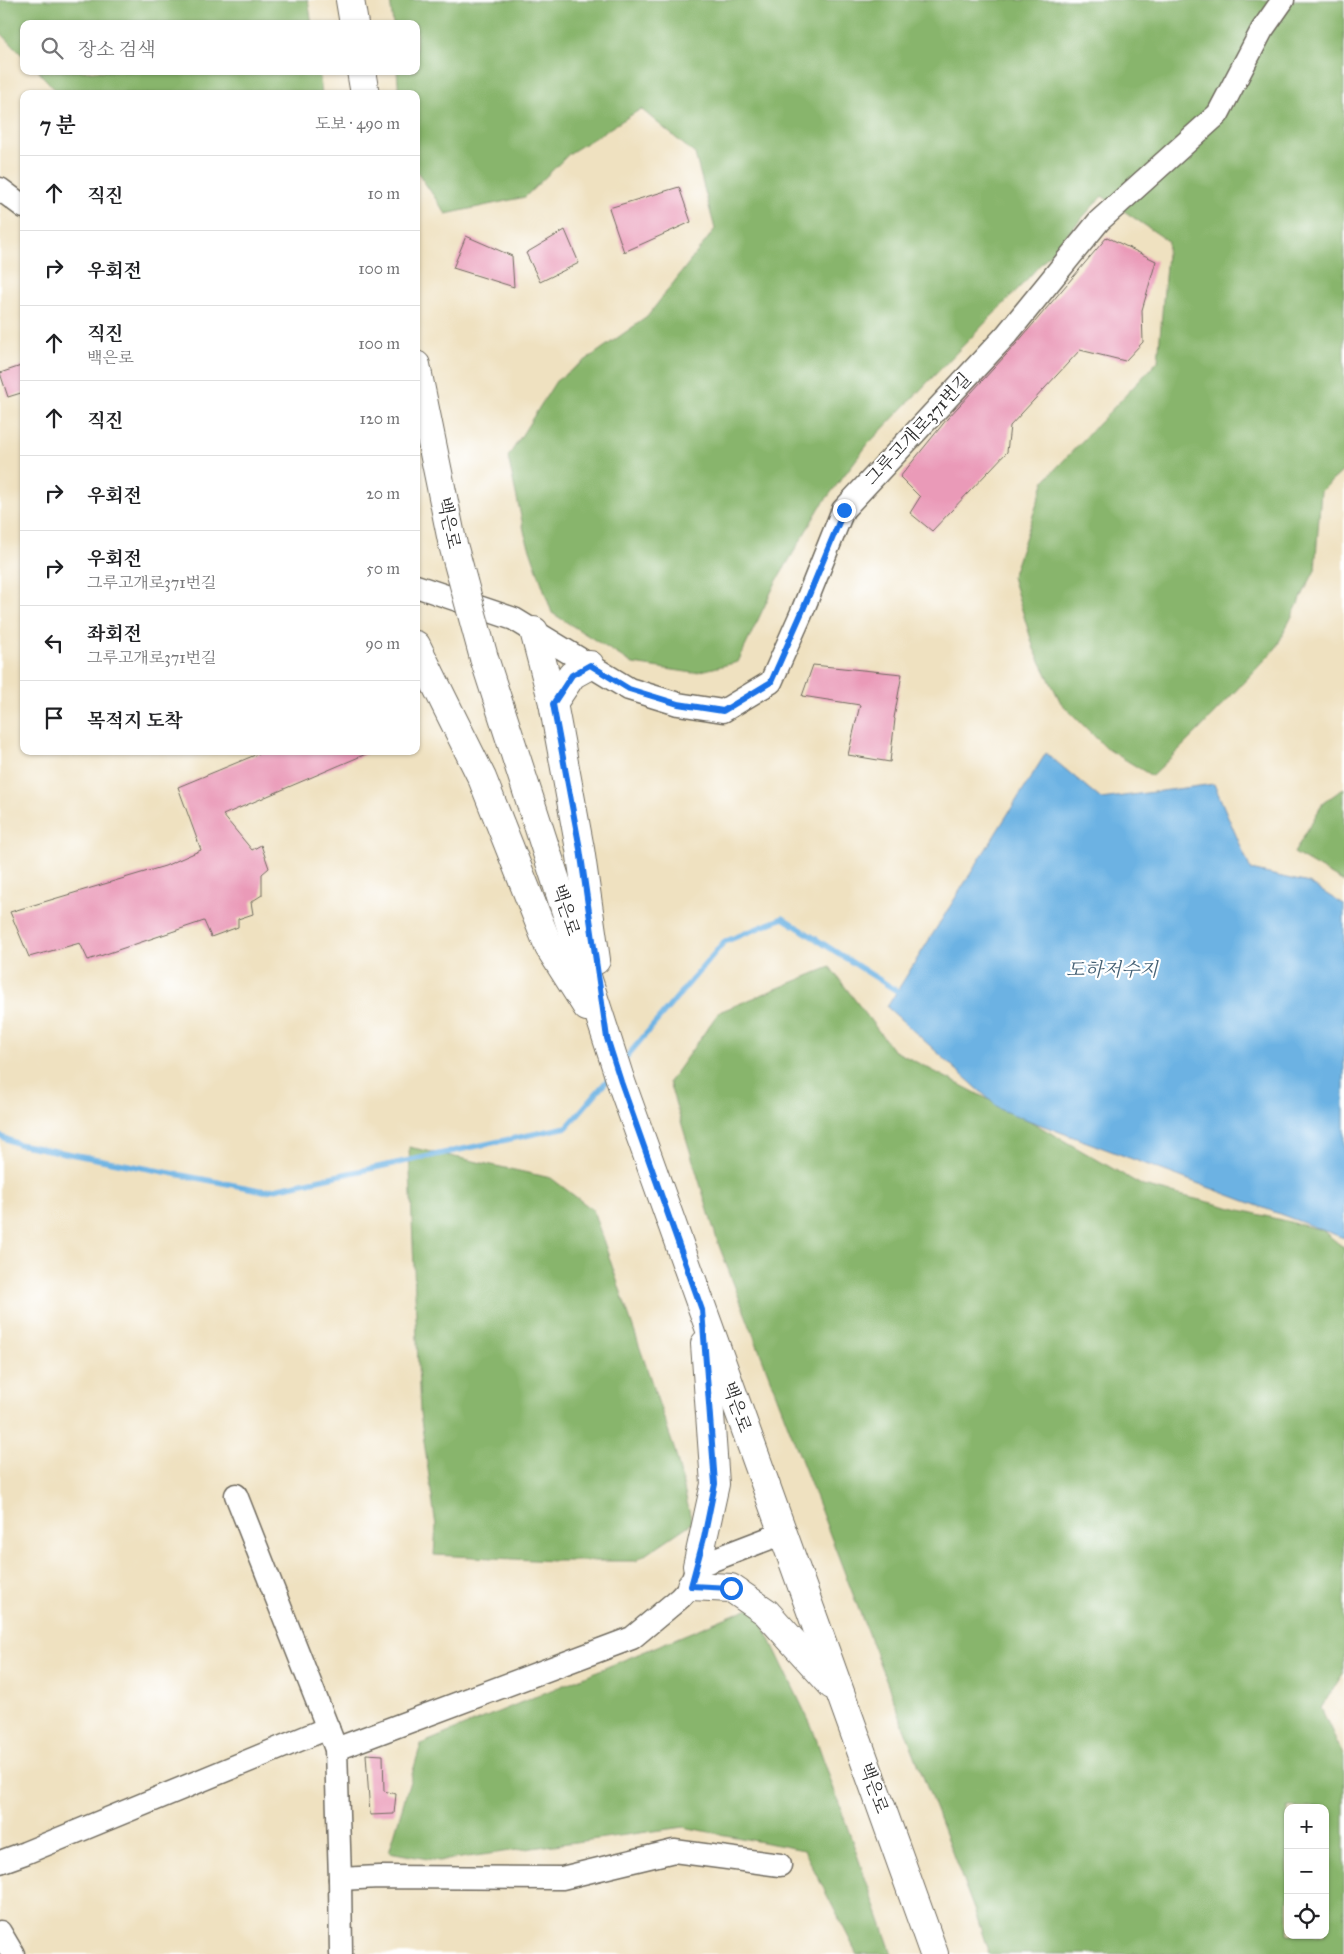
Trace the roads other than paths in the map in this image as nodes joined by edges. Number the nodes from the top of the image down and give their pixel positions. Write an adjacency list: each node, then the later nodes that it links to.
1 (350, 0): 3 (main road)
2 (1283, 0): 13 (street, 그루고개로371번길)
3 (353, 20)
4 (362, 75): 5 (main road)
5 (364, 90)
6 (0, 189): 7 (street)
7 (20, 204)
8 (420, 385): 10 (main road, 백은로, bridge)
9 (420, 587): 10 (street, 그루고개로371번길)
10 (469, 604): 11 (street, 그루고개로371번길); 15 (main road, 백은로, bridge)
11 (534, 631): 13 (street, 그루고개로371번길); 14 (main road)
12 (420, 653): 15 (main road)
13 (590, 665): 14 (main road)
14 (553, 704): 15 (main road)
15 (610, 1046): 16 (main road, 백은로)
16 (702, 1310): 18 (main road, 백은로); 19 (main road)
17 (236, 1495): 21 (street)
18 (783, 1533): 19 (street); 20 (main road, 백은로)
19 (694, 1576): 20 (main road); 21 (street)
20 (841, 1696): 28 (main road, 백은로)
21 (332, 1739): 22 (street); 24 (street)
22 (0, 1862)
23 (780, 1865): 24 (street)
24 (340, 1878): 27 (street)
25 (0, 1932): 26 (street)
26 (13, 1954)
27 (340, 1954)
28 (934, 1954)

